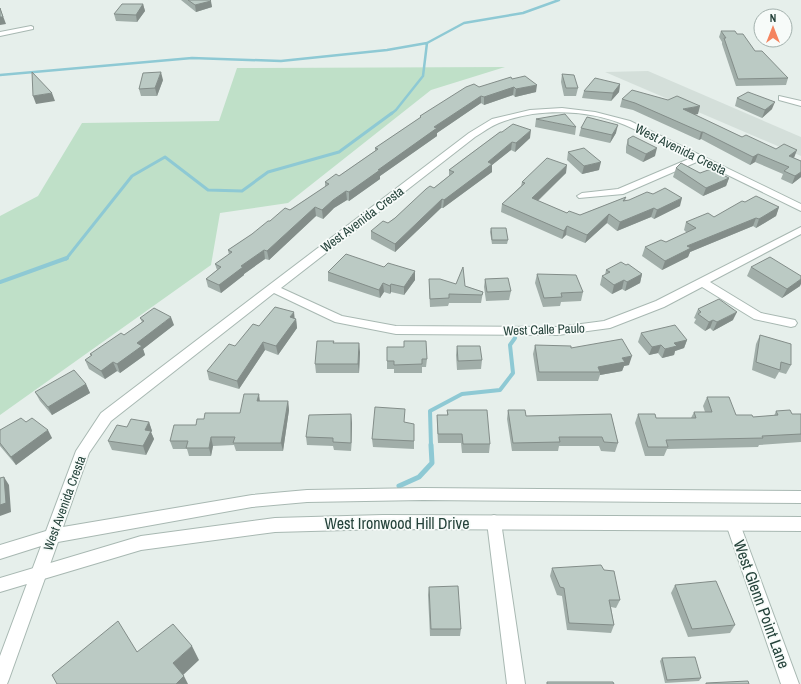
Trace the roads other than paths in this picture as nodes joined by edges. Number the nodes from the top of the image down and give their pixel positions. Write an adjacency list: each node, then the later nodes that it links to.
1 (31, 28): 2 (street)
2 (0, 34)
3 (782, 98): 4 (street)
4 (801, 104)
5 (699, 158): 6 (street); 7 (street, West Avenida Cresta); 10 (street, West Avenida Cresta)
6 (582, 196)
7 (801, 208)
8 (801, 230): 9 (street, West Calle Paulo)
9 (702, 282): 10 (street, West Calle Paulo); 11 (street)
10 (272, 288): 16 (street, West Avenida Cresta)
11 (791, 322)
12 (801, 497): 16 (street, West Ironwood Hill Drive)
13 (494, 522): 14 (street, West Ironwood Hill Drive); 18 (street, West Ironwood Hill Drive); 21 (street)
14 (733, 524): 15 (street, West Ironwood Hill Drive); 22 (street, West Glenn Point Lane)
15 (801, 524)
16 (52, 536): 17 (street, West Ironwood Hill Drive); 18 (street, West Avenida Cresta)
17 (0, 552)
18 (39, 572): 19 (street, West Ironwood Hill Drive); 20 (street, West Avenida Cresta)
19 (0, 584)
20 (0, 679)
21 (516, 684)
22 (790, 684)

